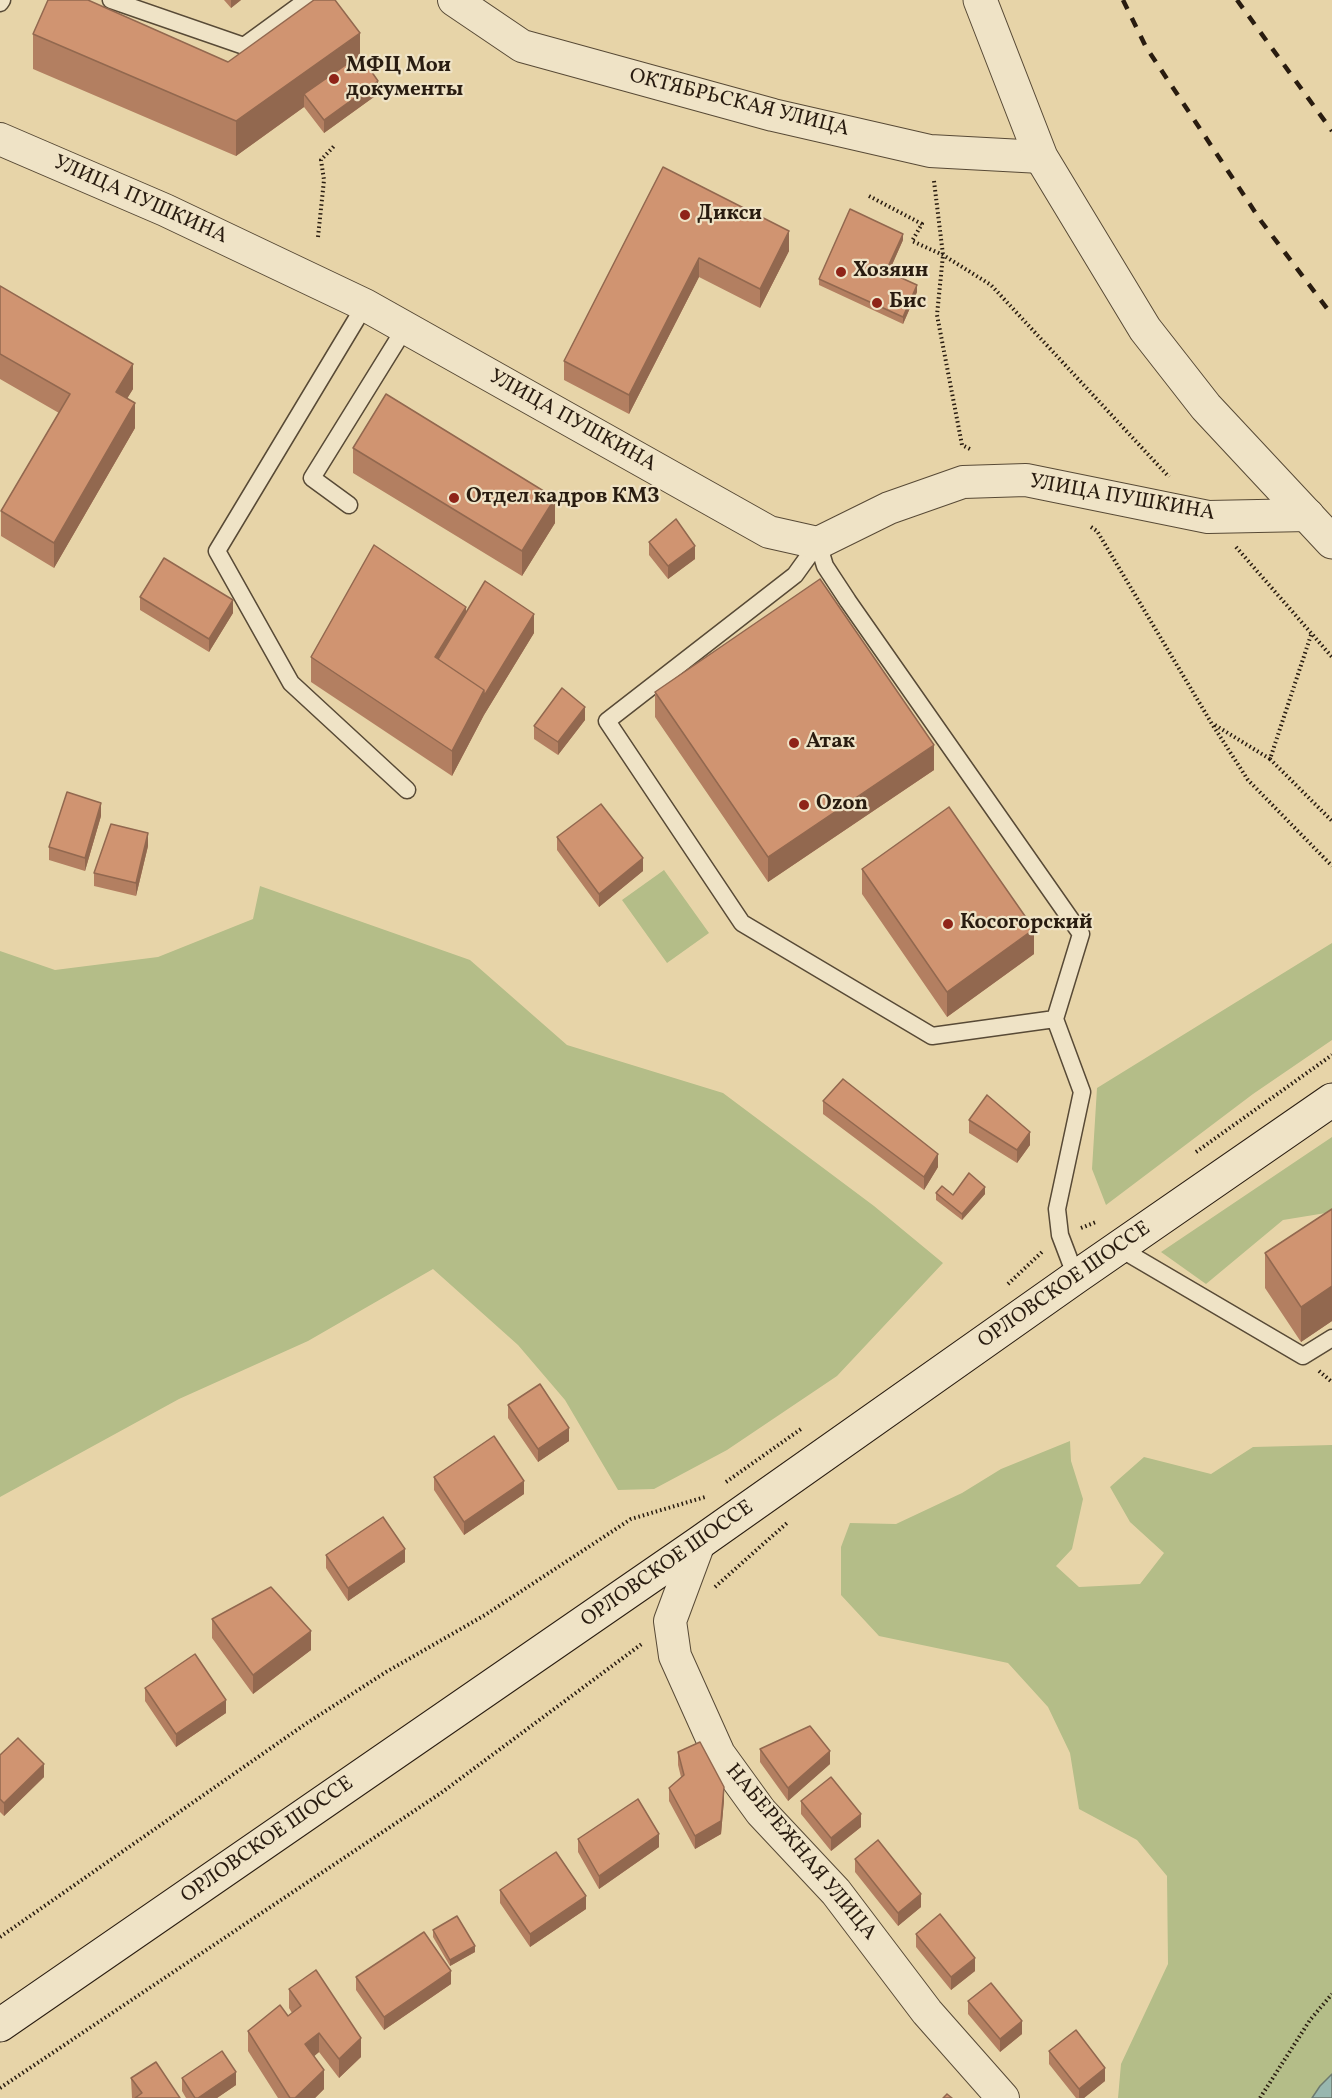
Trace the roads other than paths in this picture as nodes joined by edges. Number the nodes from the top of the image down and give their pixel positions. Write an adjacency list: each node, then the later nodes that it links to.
1 (111, 0): 2 (lane)
2 (307, 0)
3 (454, 0): 6 (street, ОКТЯБРЬСКАЯ УЛИЦА)
4 (980, 0): 6 (main road)
5 (0, 139): 7 (street, УЛИЦА ПУШКИНА)
6 (1041, 157): 10 (main road)
7 (365, 306): 8 (street, УЛИЦА ПУШКИНА); 13 (lane)
8 (405, 328): 9 (lane); 12 (street, УЛИЦА ПУШКИНА)
9 (349, 505)
10 (1308, 515): 11 (main road); 12 (street, УЛИЦА ПУШКИНА)
11 (1332, 542)
12 (818, 543): 14 (lane); 14 (lane)
13 (407, 790)
14 (1055, 1019): 17 (lane)
15 (1332, 1100): 16 (main road, ОРЛОВСКОЕ ШОССЕ)
16 (1119, 1248): 17 (main road, ОРЛОВСКОЕ ШОССЕ); 18 (lane)
17 (1076, 1277): 19 (main road, ОРЛОВСКОЕ ШОССЕ)
18 (1332, 1338)
19 (699, 1544): 20 (main road, ОРЛОВСКОЕ ШОССЕ); 21 (street, НАБЕРЕЖНАЯ УЛИЦА)
20 (0, 2025)
21 (1003, 2098)

